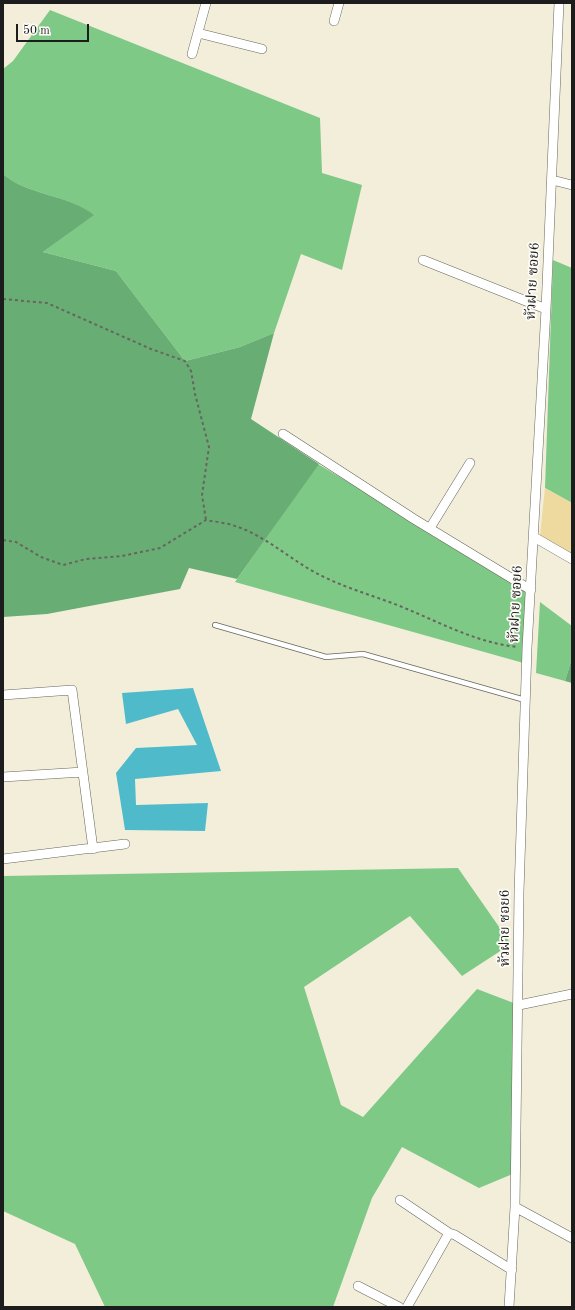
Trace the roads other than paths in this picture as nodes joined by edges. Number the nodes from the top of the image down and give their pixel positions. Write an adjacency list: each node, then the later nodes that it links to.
1 (206, 3): 5 (street)
2 (339, 3): 4 (street)
3 (559, 3): 8 (street, หัวฝาย ซอย6)
4 (334, 21)
5 (198, 33): 6 (street); 7 (street)
6 (262, 49)
7 (192, 54)
8 (552, 180): 9 (street); 11 (street, หัวฝาย ซอย6)
9 (572, 185)
10 (423, 260): 11 (street)
11 (546, 309): 15 (street, หัวฝาย ซอย6)
12 (283, 434): 14 (street)
13 (470, 463): 14 (street)
14 (430, 528): 17 (street)
15 (534, 537): 16 (street); 17 (street, หัวฝาย ซอย6)
16 (572, 559)
17 (531, 590): 20 (street, หัวฝาย ซอย6)
18 (215, 625): 20 (lane)
19 (3, 695): 21 (street)
20 (525, 700): 27 (street, หัวฝาย ซอย6)
21 (83, 772): 22 (street); 24 (street)
22 (3, 778)
23 (125, 844): 24 (street)
24 (94, 849): 25 (street)
25 (3, 859)
26 (572, 994): 27 (street)
27 (519, 1005): 29 (street, หัวฝาย ซอย6)
28 (400, 1200): 30 (street)
29 (515, 1207): 31 (street); 32 (street, หัวฝาย ซอย6)
30 (449, 1233): 32 (street); 35 (street)
31 (572, 1238)
32 (512, 1270): 36 (street, หัวฝาย ซอย6)
33 (358, 1286): 34 (street)
34 (399, 1307)
35 (407, 1307)
36 (509, 1307)

